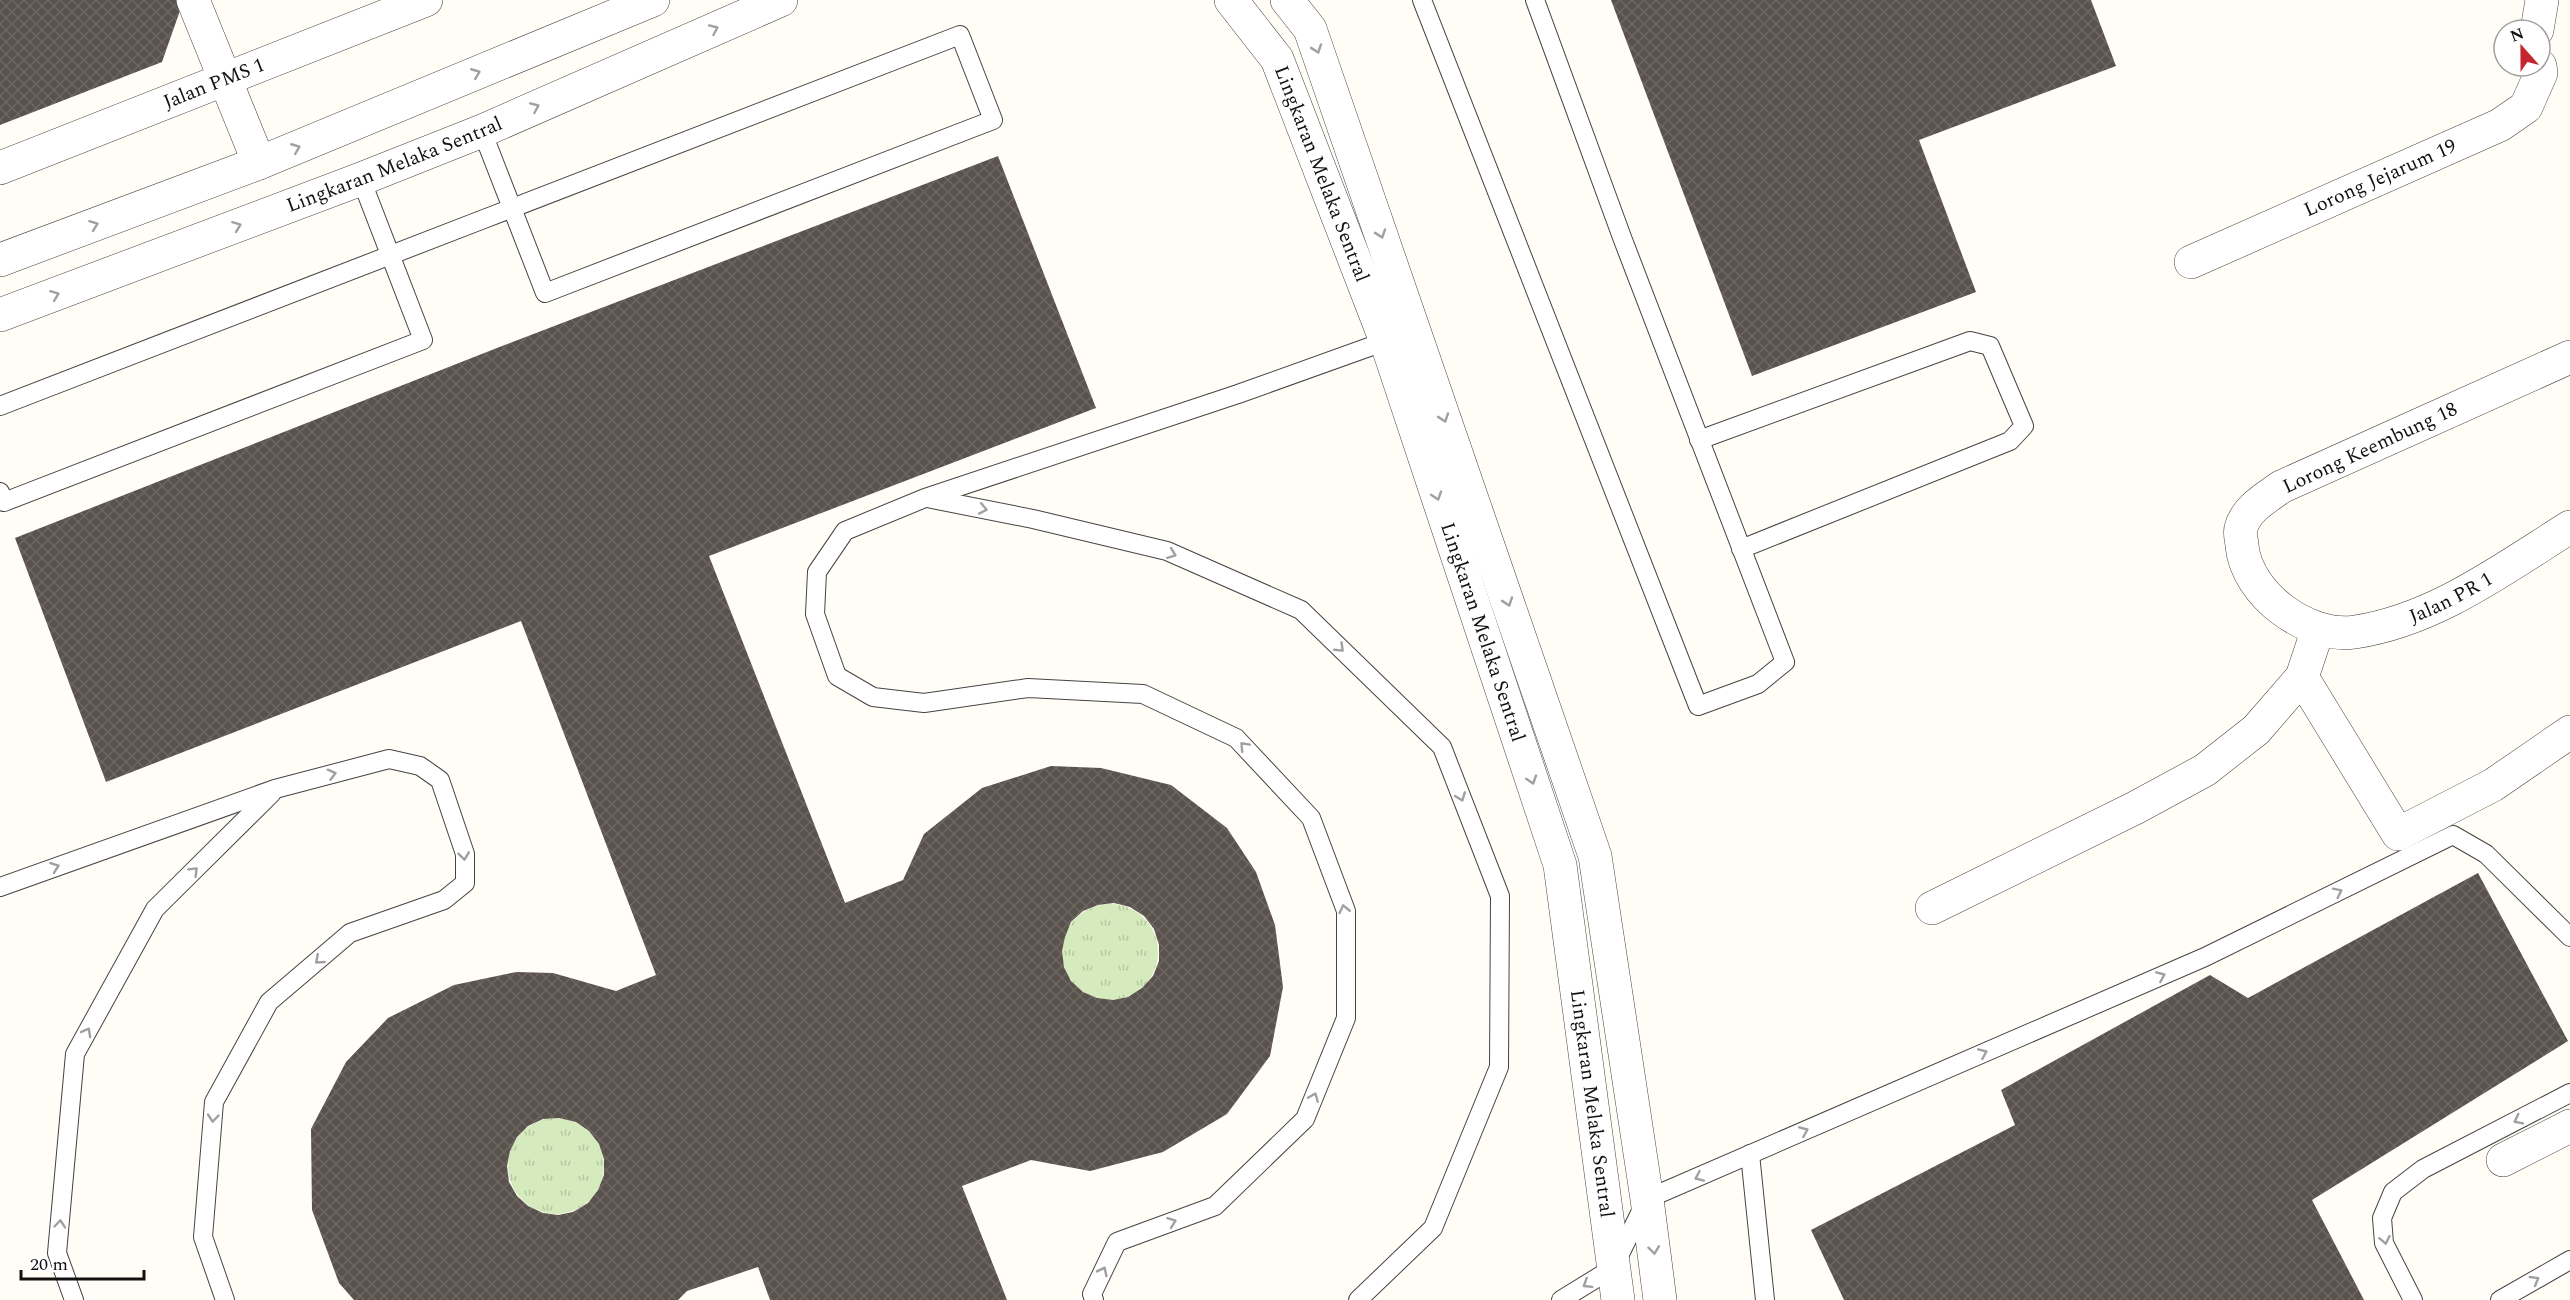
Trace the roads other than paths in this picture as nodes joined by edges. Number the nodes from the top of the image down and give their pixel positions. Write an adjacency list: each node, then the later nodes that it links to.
1 (193, 0): 10 (street)
2 (426, 0): 10 (street, Jalan PMS 1)
3 (653, 0): 12 (street, one-way to 3)
4 (781, 0): 11 (street, Lingkaran Melaka Sentral, one-way to 4)
5 (1231, 0): 20 (street, Lingkaran Melaka Sentral)
6 (1287, 0): 39 (street, Lingkaran Melaka Sentral, one-way to 39)
7 (1422, 0): 27 (lane)
8 (1535, 0): 23 (lane)
9 (2539, 78): 18 (street, Lorong Jejarum 19)
10 (225, 80): 12 (street); 13 (street, Jalan PMS 1)
11 (482, 130): 14 (street, Lingkaran Melaka Sentral); 15 (lane)
12 (259, 163): 17 (street, one-way to 12)
13 (0, 168)
14 (361, 179): 16 (lane); 19 (street, Lingkaran Melaka Sentral, one-way to 14)
15 (513, 208): 15 (lane); 16 (lane)
16 (390, 255): 22 (lane); 24 (lane)
17 (0, 260)
18 (2191, 262)
19 (0, 315)
20 (1386, 340): 25 (lane); 41 (street, Lingkaran Melaka Sentral, one-way to 41)
21 (2570, 357): 28 (street, Lorong Keembung 18)
22 (0, 406)
23 (1699, 440): 27 (lane); 27 (lane)
24 (0, 492)
25 (925, 498): 44 (lane, one-way to 25); 45 (lane, one-way to 45)
26 (2570, 527): 28 (street, Jalan PR 1)
27 (1741, 549)
28 (2318, 630): 29 (street)
29 (2301, 677): 30 (street); 33 (street)
30 (2570, 732)
31 (275, 789): 32 (lane, one-way to 31); 42 (lane, one-way to 31); 43 (lane, one-way to 43)
32 (0, 887)
33 (1932, 908)
34 (2570, 937): 37 (lane, one-way to 34)
35 (2570, 1093): 50 (lane, one-way to 50)
36 (2570, 1126): 38 (street)
37 (1750, 1154): 39 (lane, one-way to 39); 49 (lane)
38 (2503, 1160)
39 (1647, 1199): 41 (lane); 48 (street, Lingkaran Melaka Sentral, one-way to 48)
40 (2570, 1260): 51 (lane, one-way to 40)
41 (1613, 1268): 46 (lane, one-way to 46); 47 (street, Lingkaran Melaka Sentral)
42 (74, 1300)
43 (225, 1300)
44 (1094, 1300)
45 (1358, 1300)
46 (1561, 1300)
47 (1618, 1300)
48 (1660, 1300)
49 (1766, 1300)
50 (2413, 1300)
51 (2500, 1300)

